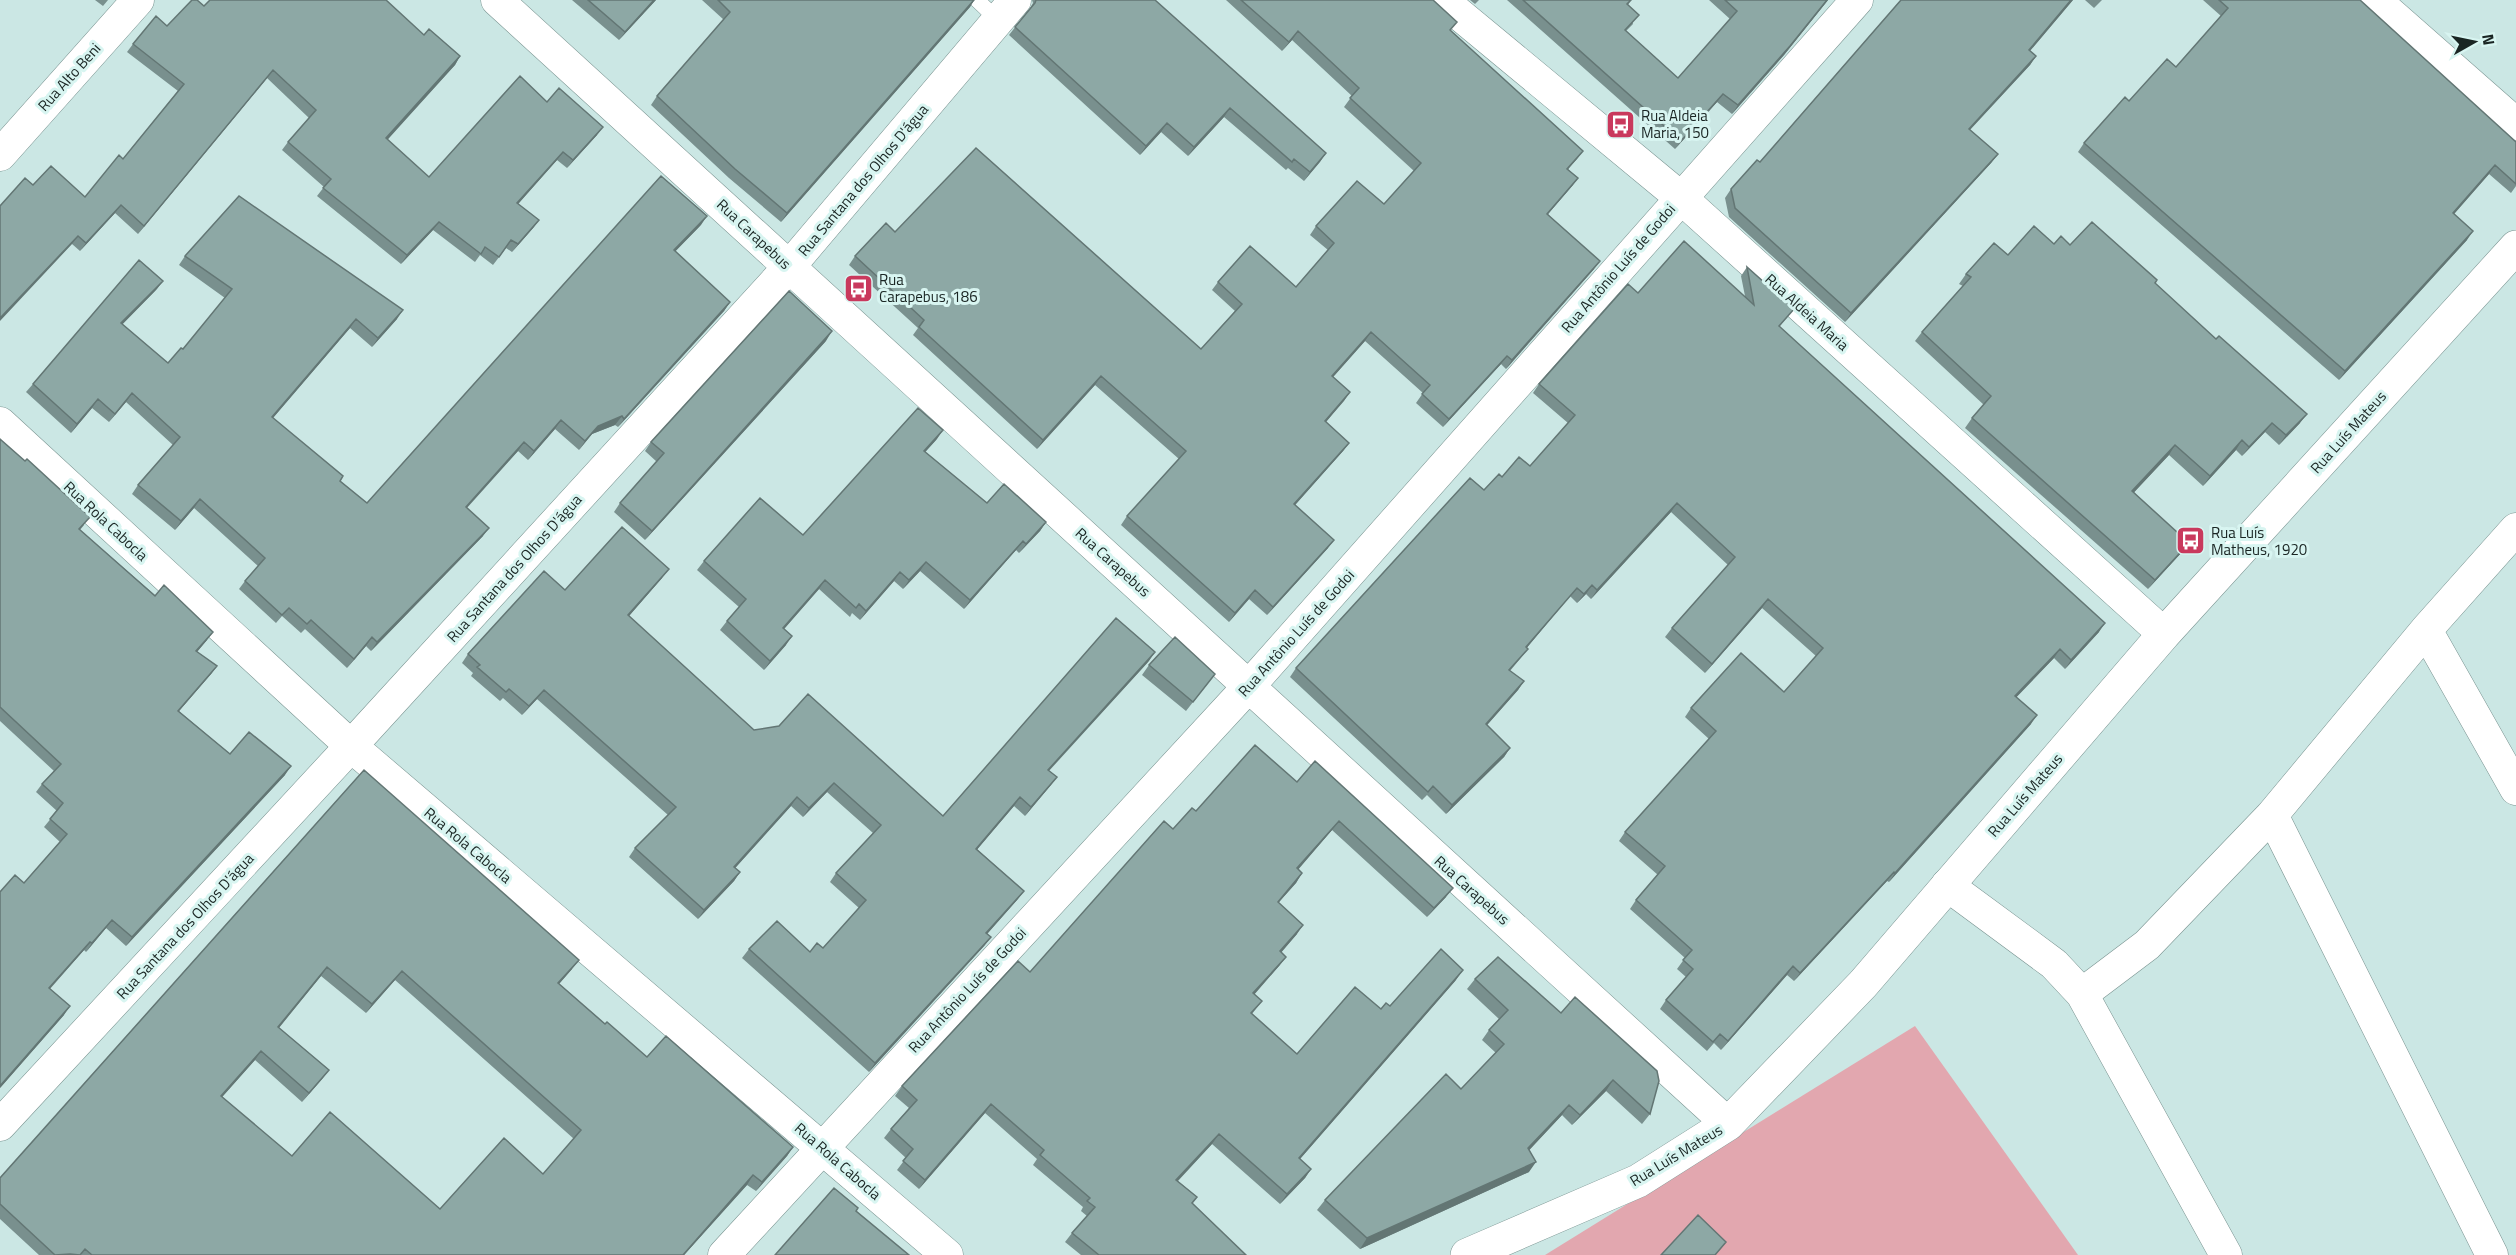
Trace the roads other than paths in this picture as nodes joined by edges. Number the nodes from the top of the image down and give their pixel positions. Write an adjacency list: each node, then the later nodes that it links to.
1 (138, 0): 8 (street, Rua Alto Beni)
2 (497, 0): 11 (street, Rua Carapebus)
3 (1442, 0): 9 (street, Rua Aldeia Maria)
4 (1857, 0): 9 (street, Rua Antônio Luís de Godoi)
5 (2375, 0): 7 (street)
6 (997, 7): 11 (street, Rua Santana dos Olhos D'água)
7 (2516, 124)
8 (0, 155)
9 (1680, 197): 15 (street, Rua Aldeia Maria); 16 (street, Rua Antônio Luís de Godoi)
10 (2516, 247): 15 (main road, Rua Luís Mateus)
11 (789, 267): 16 (street, Rua Carapebus); 17 (street, Rua Santana dos Olhos D'água)
12 (0, 423): 17 (street, Rua Rola Cabocla)
13 (2516, 529): 14 (street)
14 (2426, 630): 18 (street); 19 (street)
15 (2164, 634): 20 (main road, Rua Luís Mateus)
16 (1249, 686): 22 (street, Rua Carapebus); 24 (street, Rua Antônio Luís de Godoi)
17 (351, 746): 23 (street, Rua Santana dos Olhos D'água); 24 (street, Rua Rola Cabocla)
18 (2516, 789)
19 (2272, 815): 21 (street); 29 (street)
20 (1947, 885): 21 (street); 22 (main road, Rua Luís Mateus)
21 (2082, 994): 28 (street)
22 (1728, 1124): 27 (main road, Rua Luís Mateus)
23 (0, 1125)
24 (822, 1147): 25 (street, Rua Antônio Luís de Godoi); 26 (street, Rua Rola Cabocla)
25 (724, 1255)
26 (947, 1255)
27 (1467, 1255)
28 (2226, 1255)
29 (2492, 1255)

